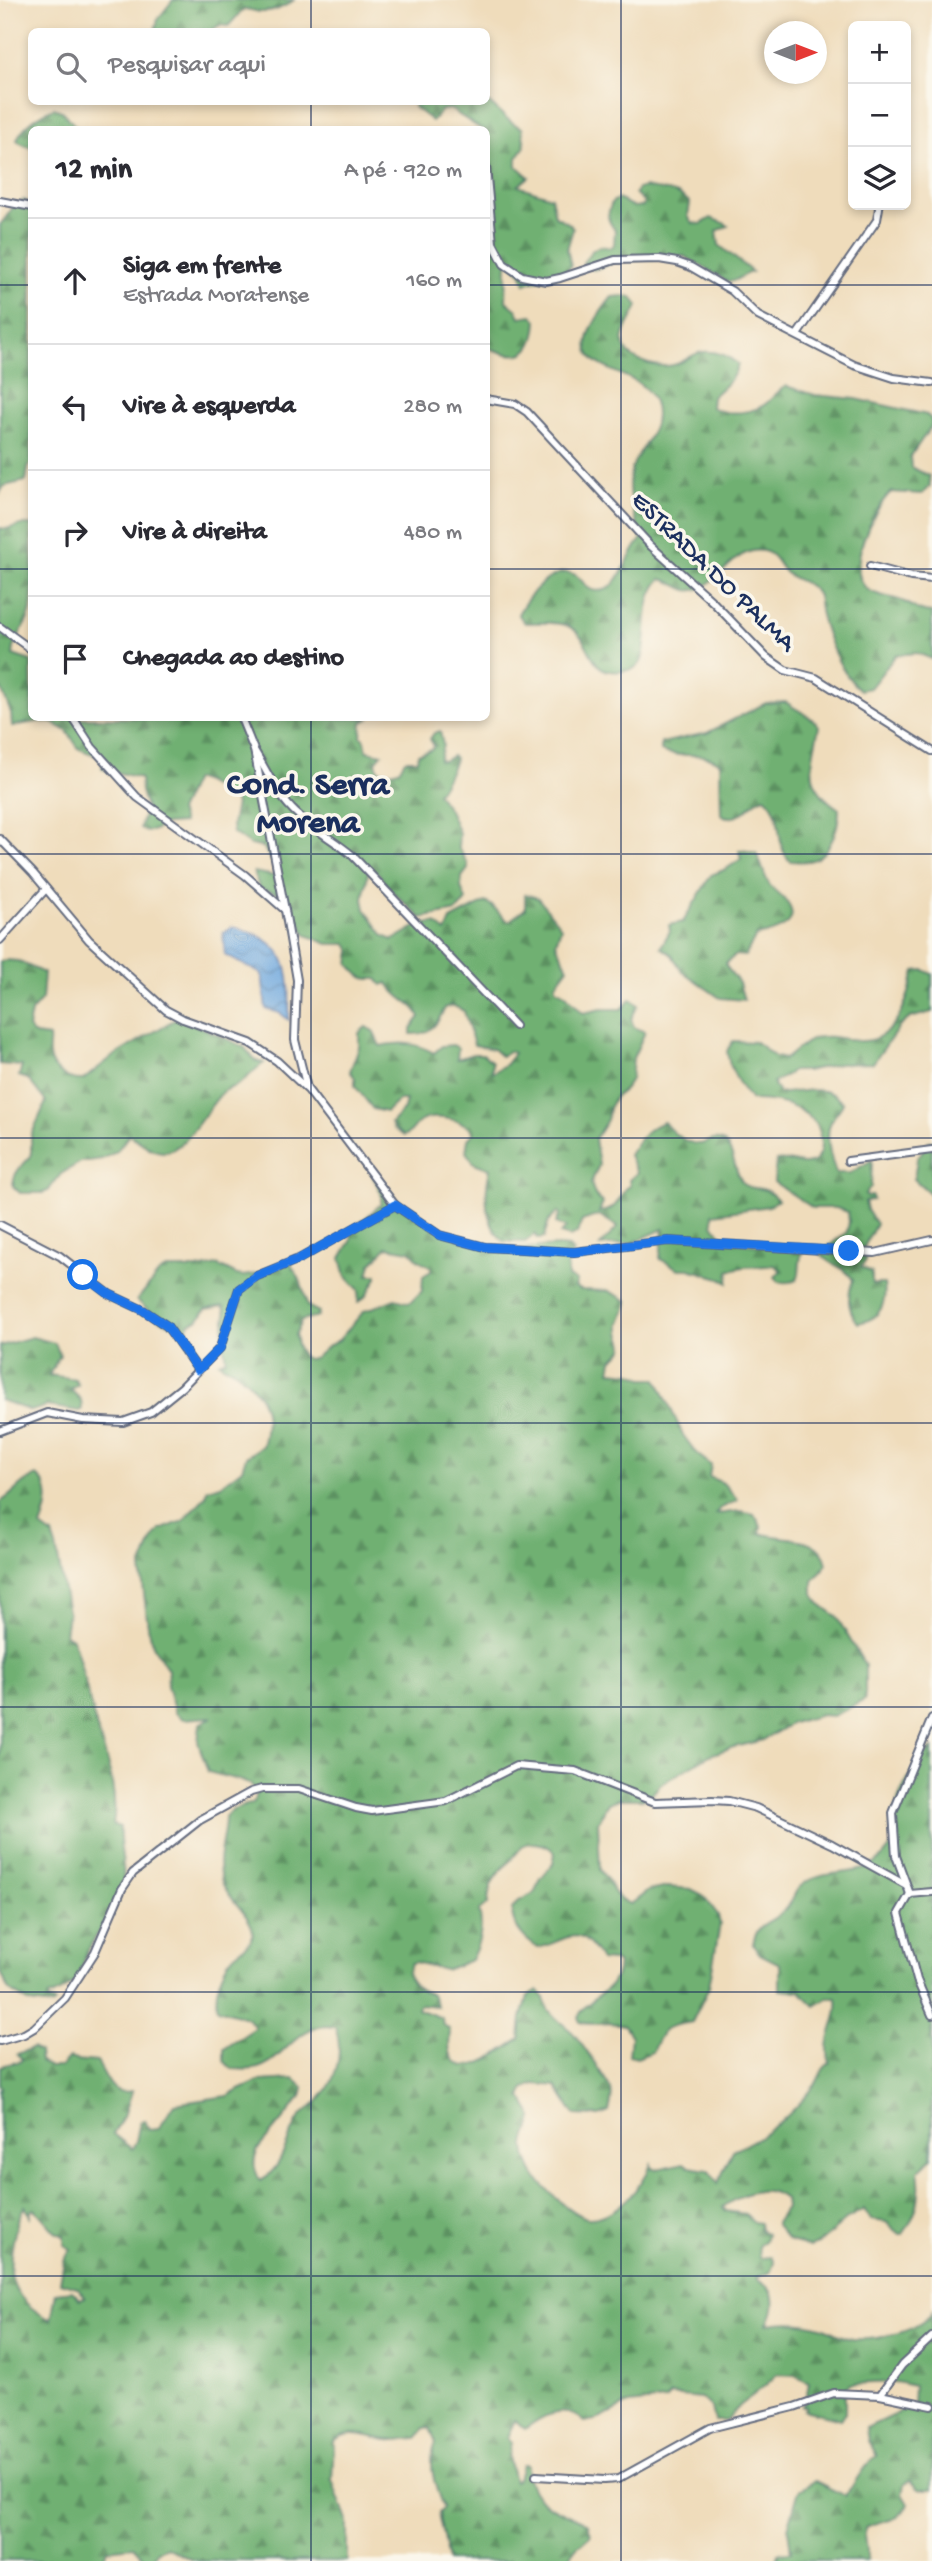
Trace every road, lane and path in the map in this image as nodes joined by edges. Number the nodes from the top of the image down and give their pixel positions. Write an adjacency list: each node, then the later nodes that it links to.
1 (0, 201): 2 (street)
2 (28, 206)
3 (490, 210): 5 (street)
4 (880, 210): 5 (street)
5 (797, 335): 6 (street)
6 (932, 383)
7 (490, 400): 15 (street, ESTRADA DO PALMA)
8 (870, 566): 9 (street)
9 (932, 579)
10 (0, 627): 11 (street)
11 (28, 646)
12 (75, 721): 18 (street)
13 (242, 721): 14 (street)
14 (254, 750): 18 (street); 20 (street)
15 (932, 751)
16 (0, 839): 17 (street)
17 (46, 889): 19 (street); 21 (street)
18 (285, 910): 21 (street)
19 (0, 940)
20 (515, 1026)
21 (308, 1090): 24 (street)
22 (932, 1150): 23 (street)
23 (848, 1161)
24 (395, 1205): 26 (street); 27 (street)
25 (0, 1225): 27 (street)
26 (932, 1240)
27 (198, 1370): 28 (street)
28 (0, 1431)
29 (932, 1718): 30 (street)
30 (906, 1885): 32 (street); 34 (street)
31 (932, 1892): 32 (street)
32 (910, 1894): 33 (street)
33 (932, 2015)
34 (0, 2042)
35 (932, 2337): 36 (street)
36 (880, 2395): 37 (street); 38 (street)
37 (932, 2406)
38 (536, 2476)

